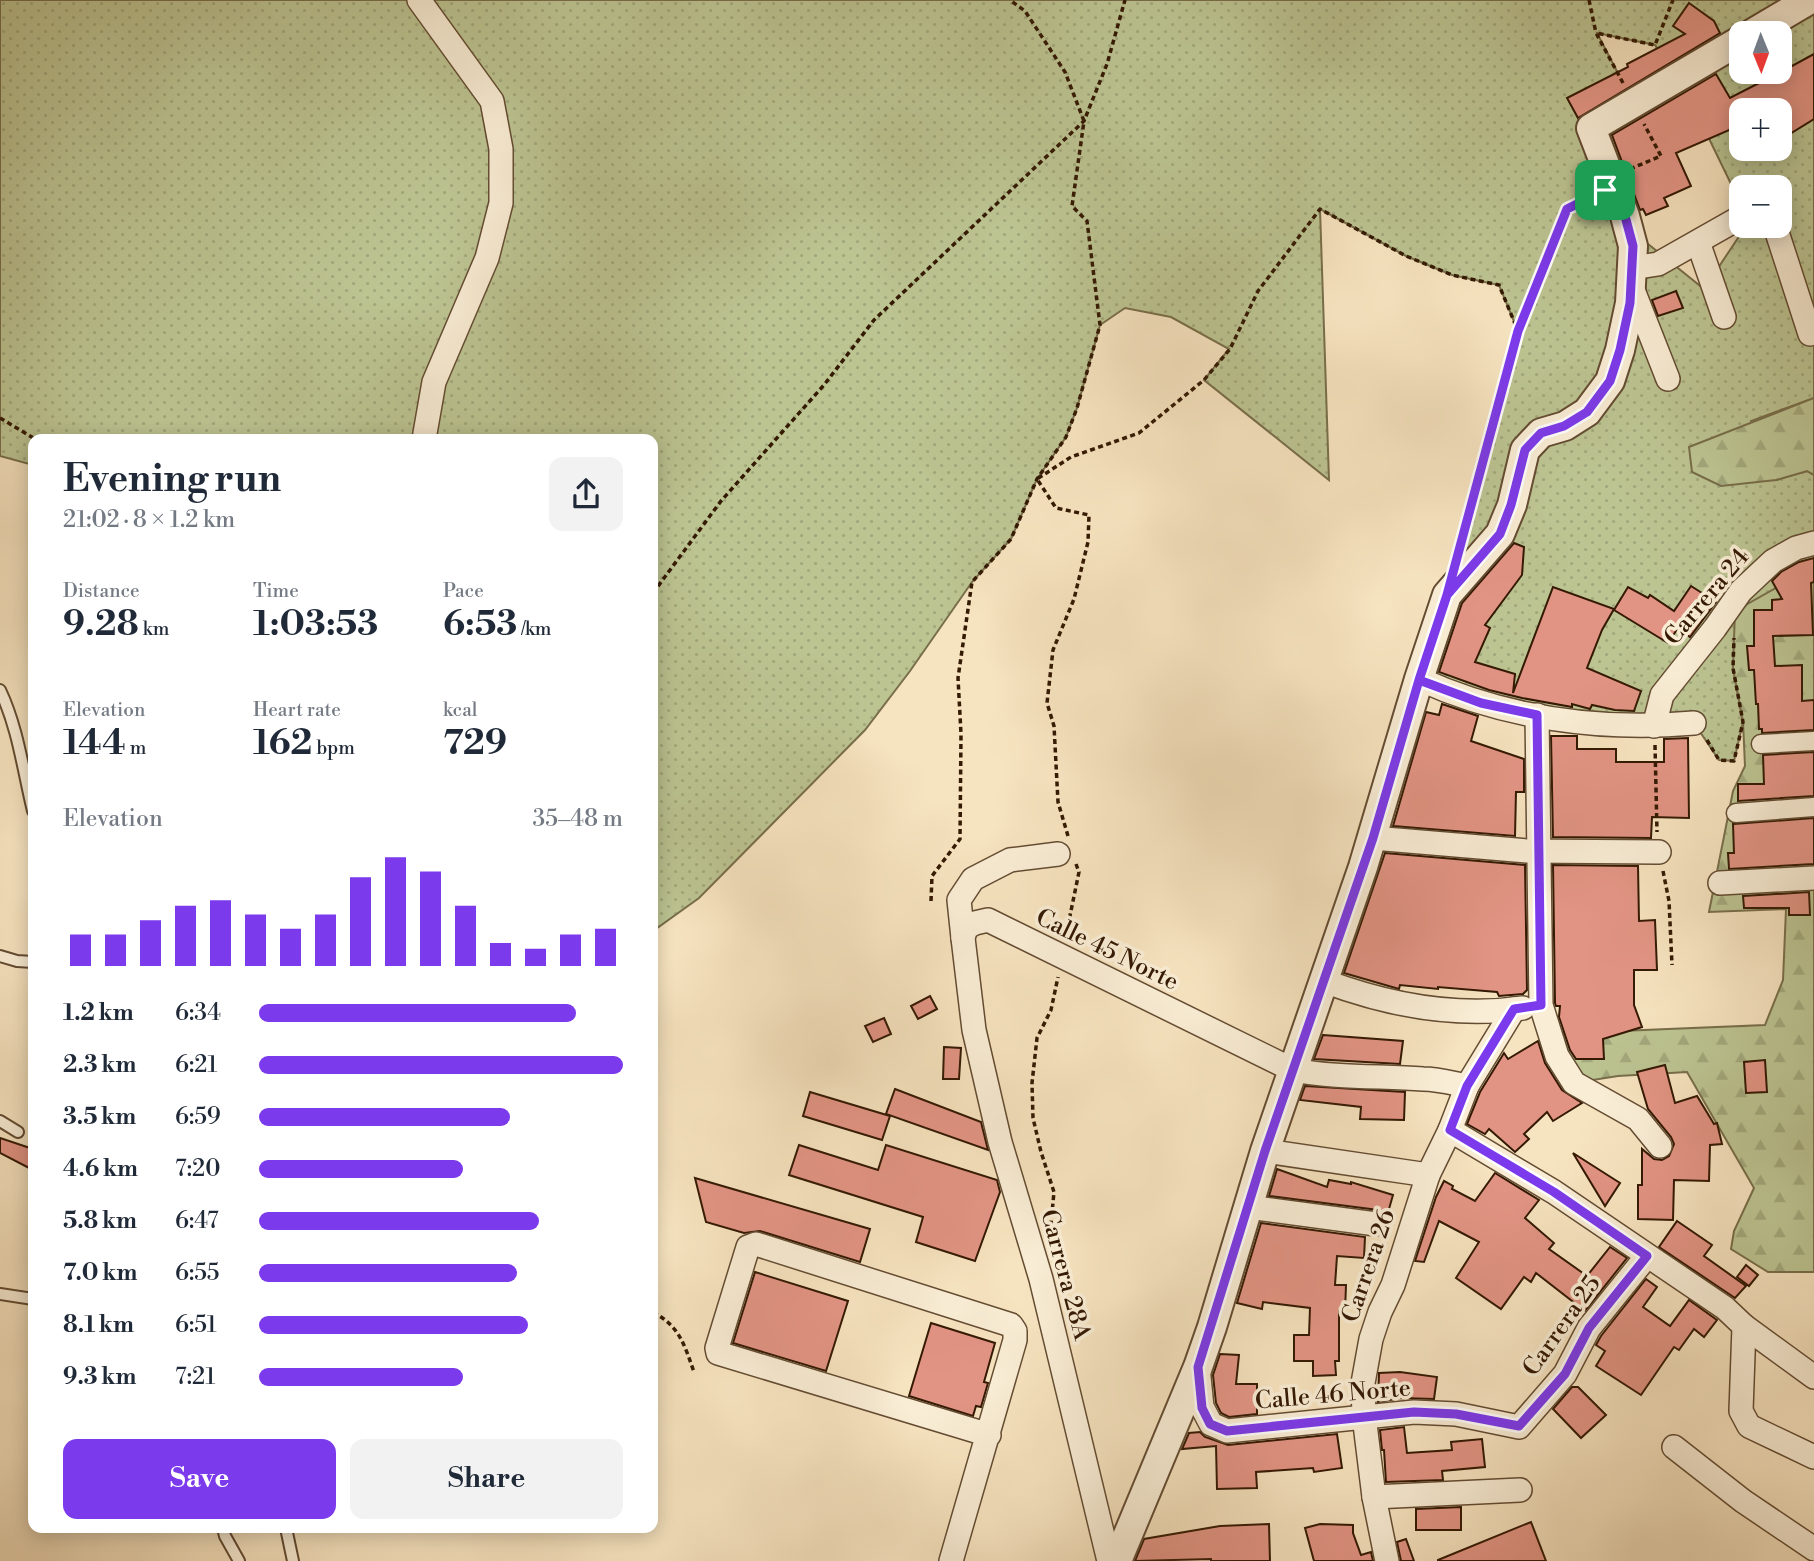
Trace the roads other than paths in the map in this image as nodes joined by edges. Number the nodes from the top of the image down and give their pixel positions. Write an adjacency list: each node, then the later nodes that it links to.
1 (419, 0): 12 (street)
2 (1809, 0): 3 (street)
3 (1773, 21)
4 (1729, 47): 8 (street)
5 (1729, 224): 7 (street)
6 (1779, 238): 10 (street)
7 (1698, 242): 8 (street); 9 (street)
8 (1631, 277): 11 (street); 14 (street)
9 (1724, 317)
10 (1810, 334)
11 (1668, 379)
12 (425, 434)
13 (1814, 542): 18 (street, Carrera 24)
14 (1419, 680): 16 (street); 24 (street)
15 (0, 690): 21 (lane)
16 (1537, 715): 18 (street); 25 (street)
17 (1694, 723): 18 (street)
18 (1654, 726)
19 (1814, 741): 20 (street)
20 (1761, 744)
21 (28, 785)
22 (1814, 807): 23 (street)
23 (1736, 813)
24 (1373, 838): 25 (street); 35 (street)
25 (1539, 850): 26 (street); 36 (street)
26 (1659, 852)
27 (1058, 853): 30 (street)
28 (1814, 878): 29 (street)
29 (1720, 883)
30 (963, 938): 38 (street, Calle 45 Norte); 67 (street, Carrera 28A)
31 (0, 956): 32 (lane)
32 (17, 961): 33 (lane); 34 (lane)
33 (28, 962)
34 (0, 965)
35 (1324, 981): 37 (street); 38 (street)
36 (1541, 1005): 37 (street); 43 (street)
37 (1514, 1009): 39 (street, Carrera 26)
38 (1293, 1070): 39 (street); 44 (street)
39 (1467, 1086): 41 (street, Carrera 26)
40 (0, 1121): 42 (lane)
41 (1450, 1130): 45 (street, Carrera 26); 48 (street)
42 (18, 1132)
43 (1660, 1146)
44 (1265, 1151): 45 (street); 46 (street)
45 (1428, 1175): 54 (street, Carrera 26)
46 (1248, 1207): 47 (street); 52 (street)
47 (1376, 1224)
48 (1647, 1256): 51 (street); 55 (street, Carrera 25)
49 (0, 1294): 50 (lane)
50 (28, 1298)
51 (1744, 1326): 53 (street); 58 (street)
52 (1198, 1367): 54 (street, Calle 46 Norte); 68 (street)
53 (1814, 1377)
54 (1364, 1416): 55 (street, Calle 46 Norte); 60 (street, Carrera 26)
55 (1519, 1426)
56 (989, 1435): 56 (street); 66 (street)
57 (1674, 1447): 63 (street)
58 (1814, 1458)
59 (1520, 1490): 60 (street)
60 (1374, 1497): 69 (street, Carrera 26)
61 (224, 1533): 64 (lane)
62 (287, 1533): 65 (lane)
63 (1814, 1549)
64 (239, 1561)
65 (293, 1561)
66 (951, 1561)
67 (1109, 1561)
68 (1117, 1561)
69 (1387, 1561)

